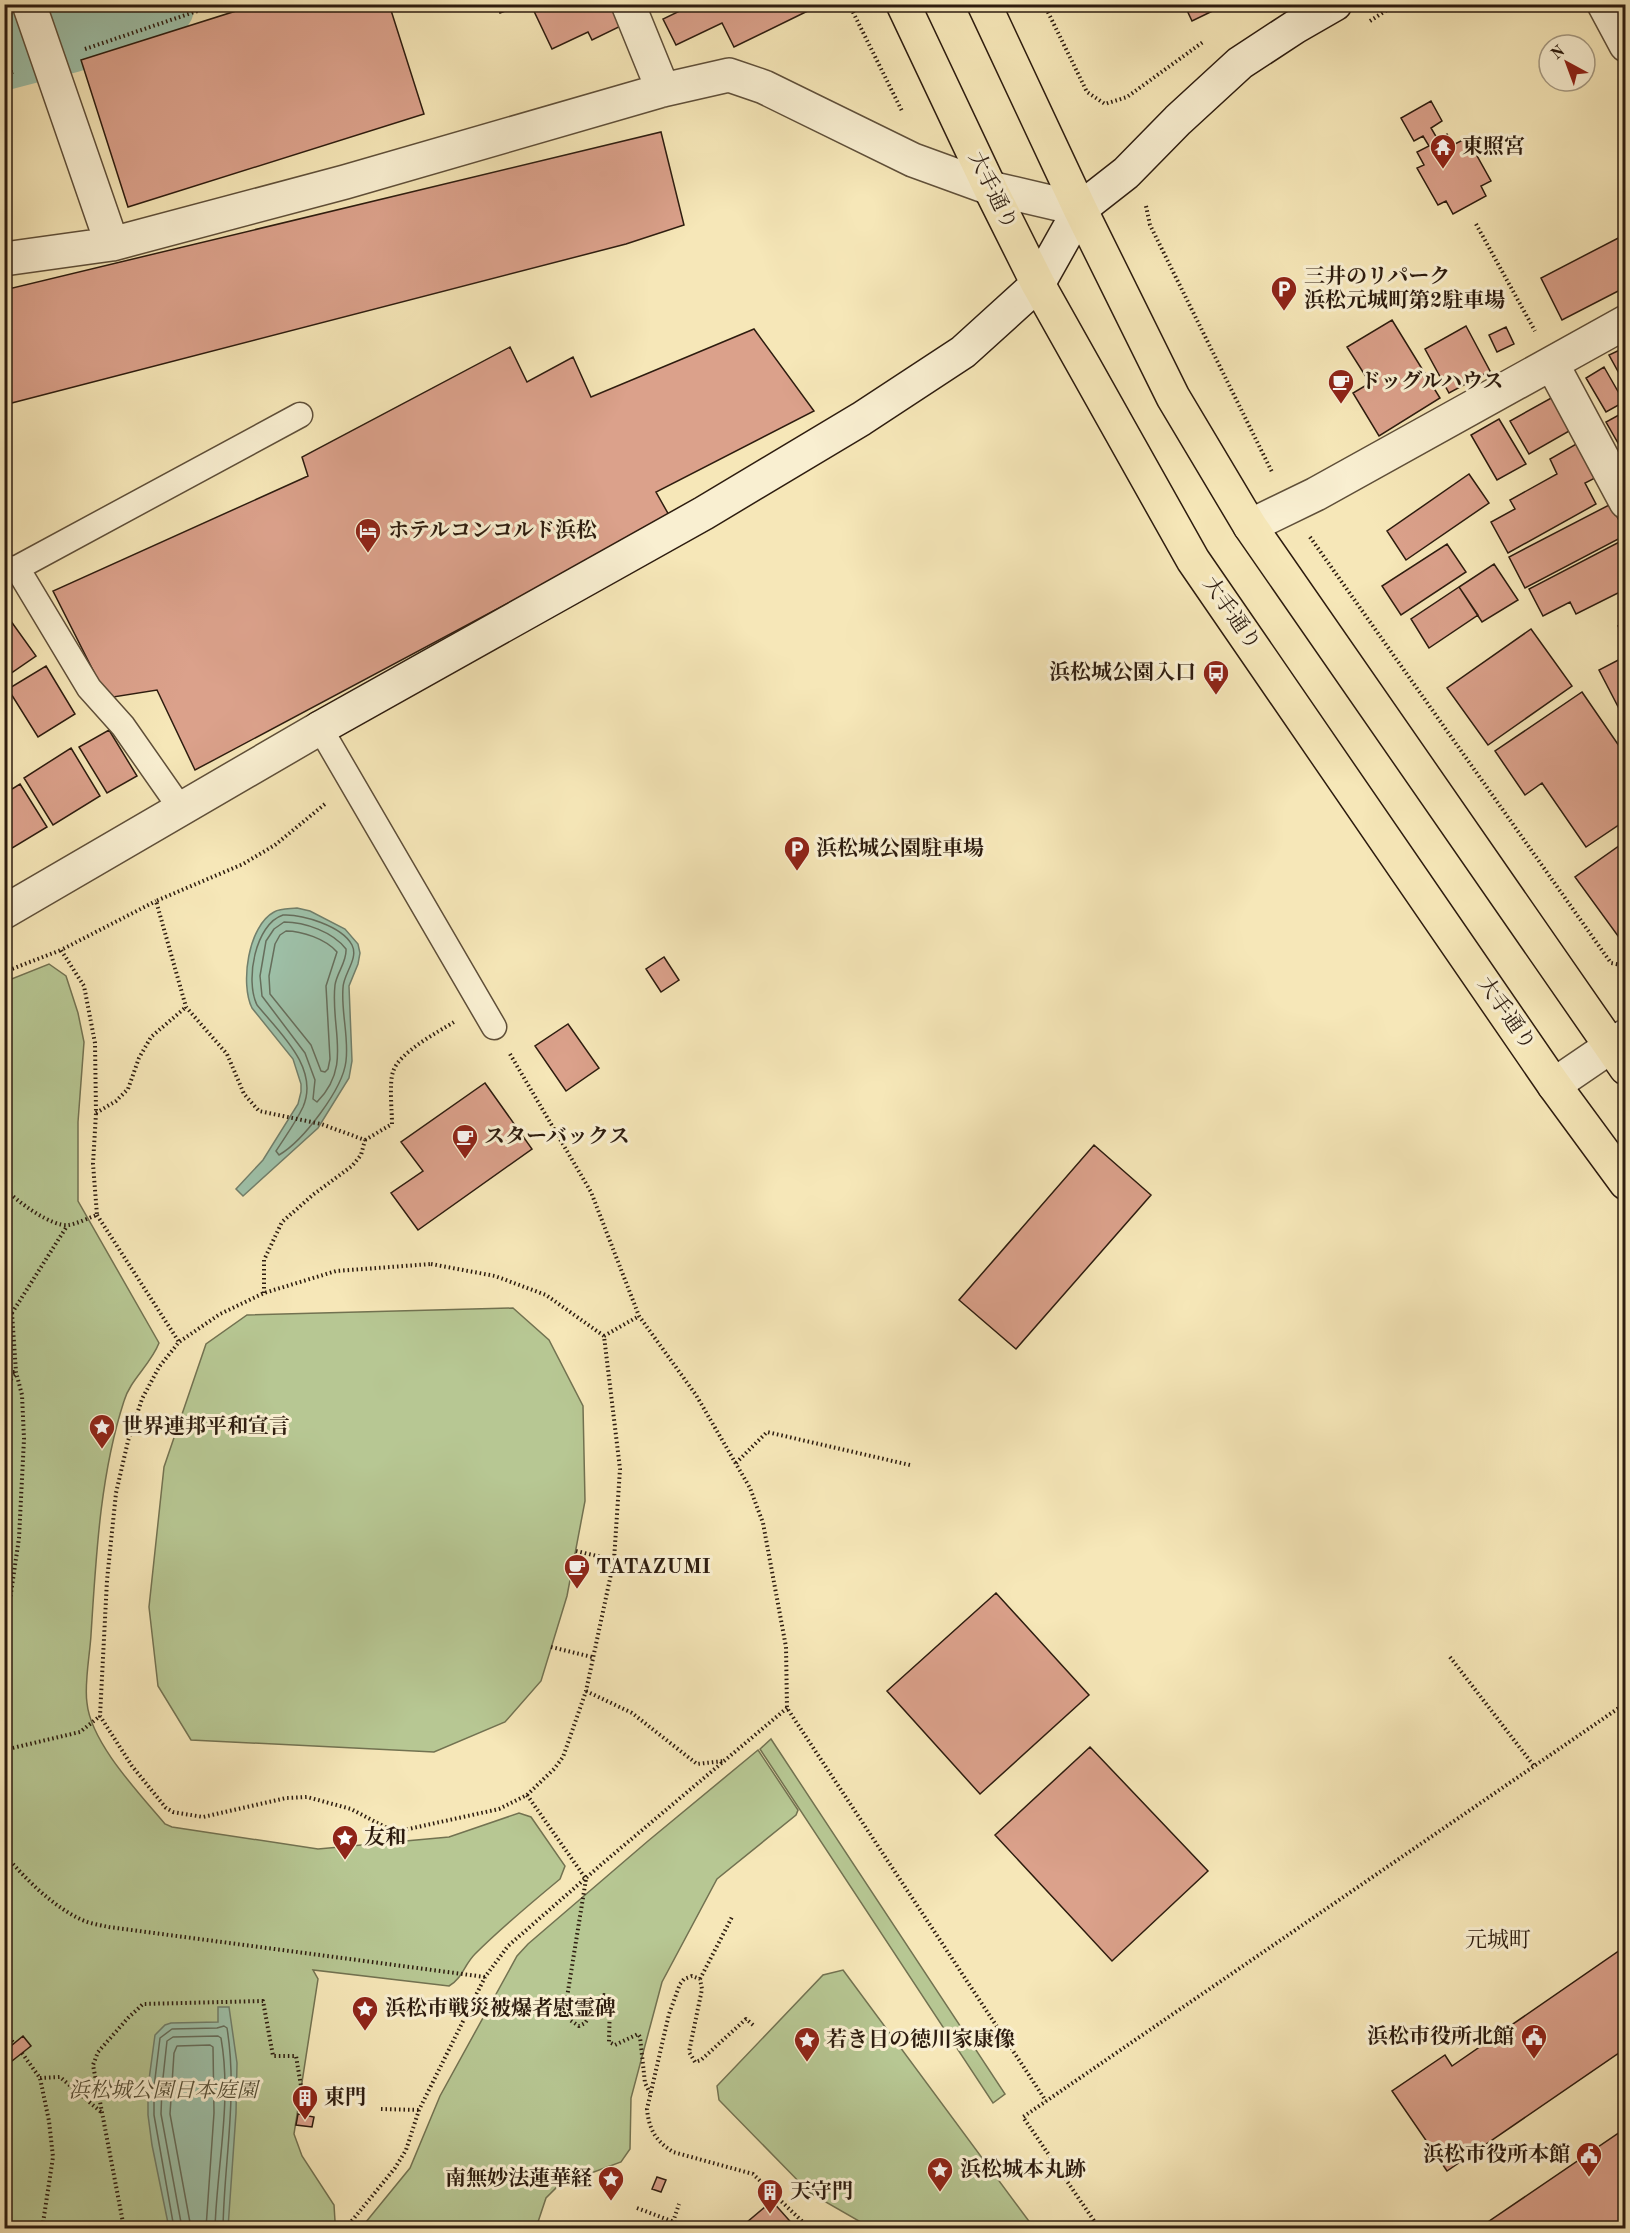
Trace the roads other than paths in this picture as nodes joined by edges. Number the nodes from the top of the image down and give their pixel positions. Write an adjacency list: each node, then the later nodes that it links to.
1 (628, 4): 8 (street)
2 (903, 4): 9 (highway, 大手通り)
3 (984, 4): 10 (highway)
4 (1335, 4): 10 (street)
5 (1604, 4): 7 (street)
6 (32, 10): 11 (street)
7 (1626, 45)
8 (663, 90): 9 (street); 11 (street)
9 (990, 188): 10 (street); 13 (highway, 大手通り)
10 (1080, 209): 13 (street); 18 (highway)
11 (112, 244): 12 (street)
12 (4, 259)
13 (1038, 284): 20 (street); 25 (highway, 大手通り)
14 (1626, 322): 15 (street)
15 (1552, 364): 17 (street); 18 (street)
16 (300, 415): 19 (lane)
17 (1626, 502)
18 (1250, 526): 24 (highway)
19 (11, 568): 21 (lane)
20 (320, 728): 21 (street); 23 (lane)
21 (181, 809): 22 (street)
22 (4, 912)
23 (494, 1027)
24 (1620, 1050): 25 (street)
25 (1554, 1085): 26 (highway, 大手通り)
26 (1626, 1183)

